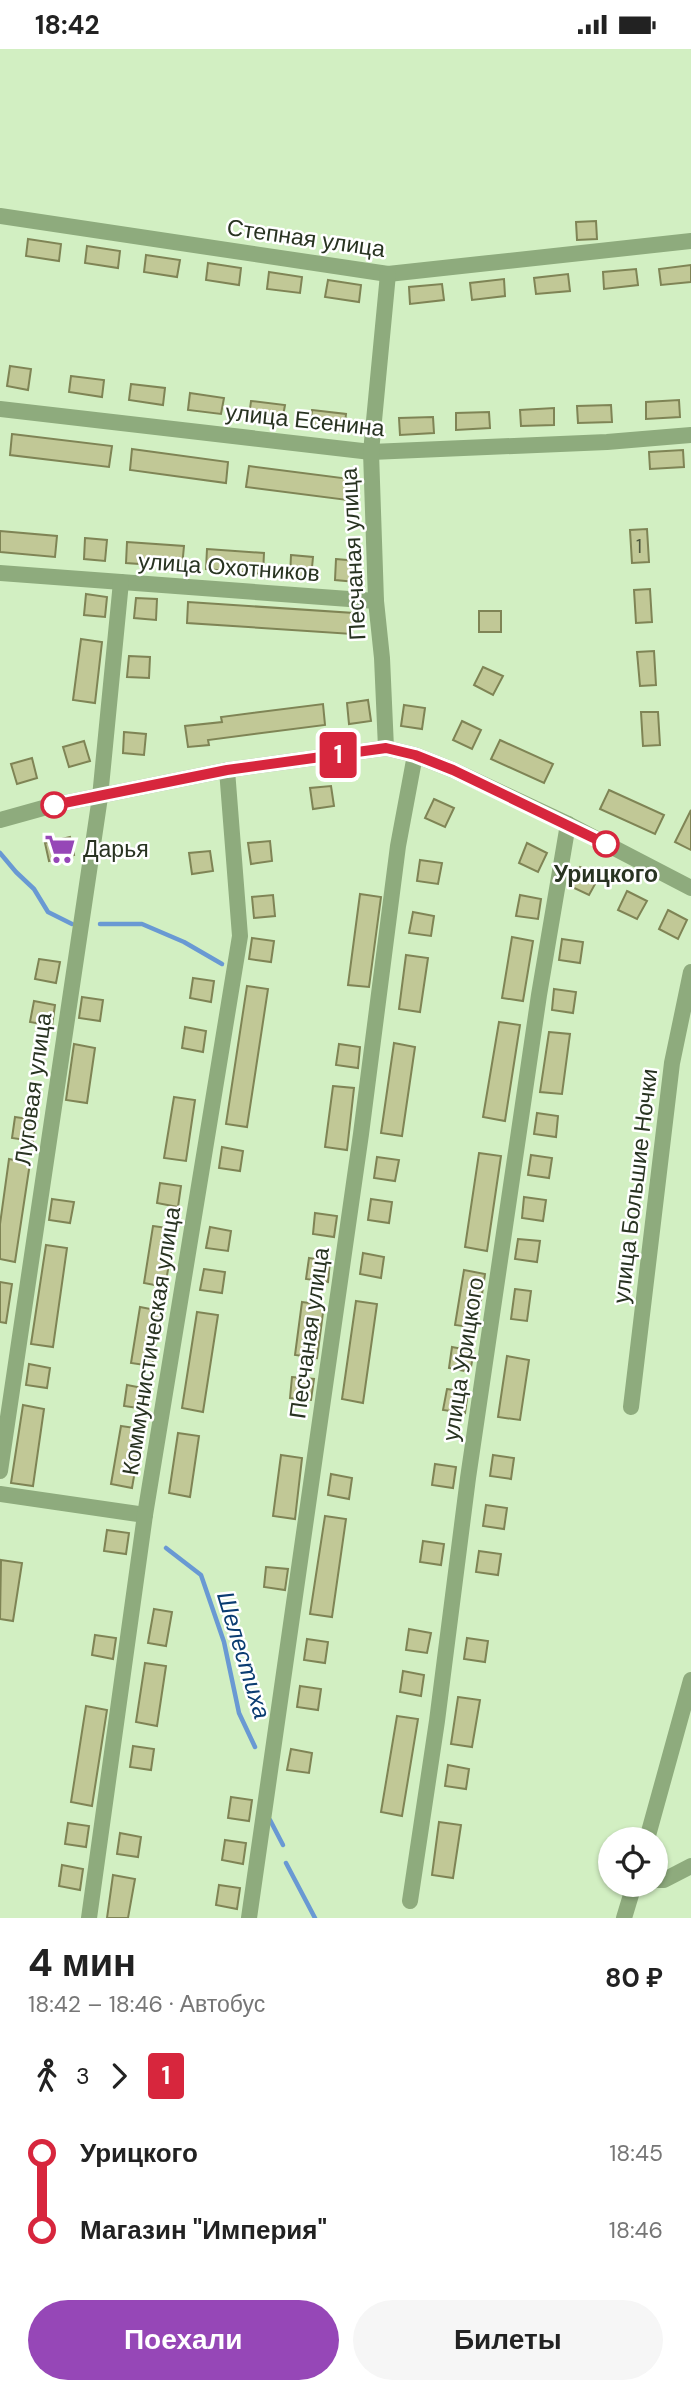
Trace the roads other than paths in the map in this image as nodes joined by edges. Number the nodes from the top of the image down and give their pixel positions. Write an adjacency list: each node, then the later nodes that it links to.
1 (0, 216): 3 (street, Степная улица)
2 (691, 241): 3 (street, Степная улица)
3 (388, 274): 6 (street, Песчаная улица)
4 (0, 409): 6 (street, улица Есенина)
5 (691, 435): 6 (street, улица Есенина)
6 (371, 452): 9 (street, Песчаная улица)
7 (0, 573): 8 (street, улица Охотников)
8 (121, 582): 9 (street, улица Охотников); 13 (street, улица Охотников)
9 (376, 601): 10 (street, Песчаная улица)
10 (386, 748): 11 (street); 12 (street)
11 (415, 755): 15 (street); 29 (street, Песчаная улица)
12 (227, 770): 13 (street); 21 (street, Коммунистическая улица)
13 (100, 797): 14 (street); 19 (street, Луговая улица)
14 (0, 820)
15 (568, 824): 16 (street); 27 (street, улица Урицкого)
16 (691, 888)
17 (691, 972): 18 (street, улица Большие Ночки)
18 (631, 1407)
19 (0, 1471)
20 (0, 1494): 21 (street)
21 (145, 1515): 28 (street, Коммунистическая улица)
22 (691, 1680): 23 (street)
23 (650, 1827)
24 (691, 1866): 25 (street)
25 (668, 1878)
26 (630, 1897): 30 (street)
27 (410, 1901)
28 (89, 1918)
29 (249, 1918)
30 (624, 1918)

